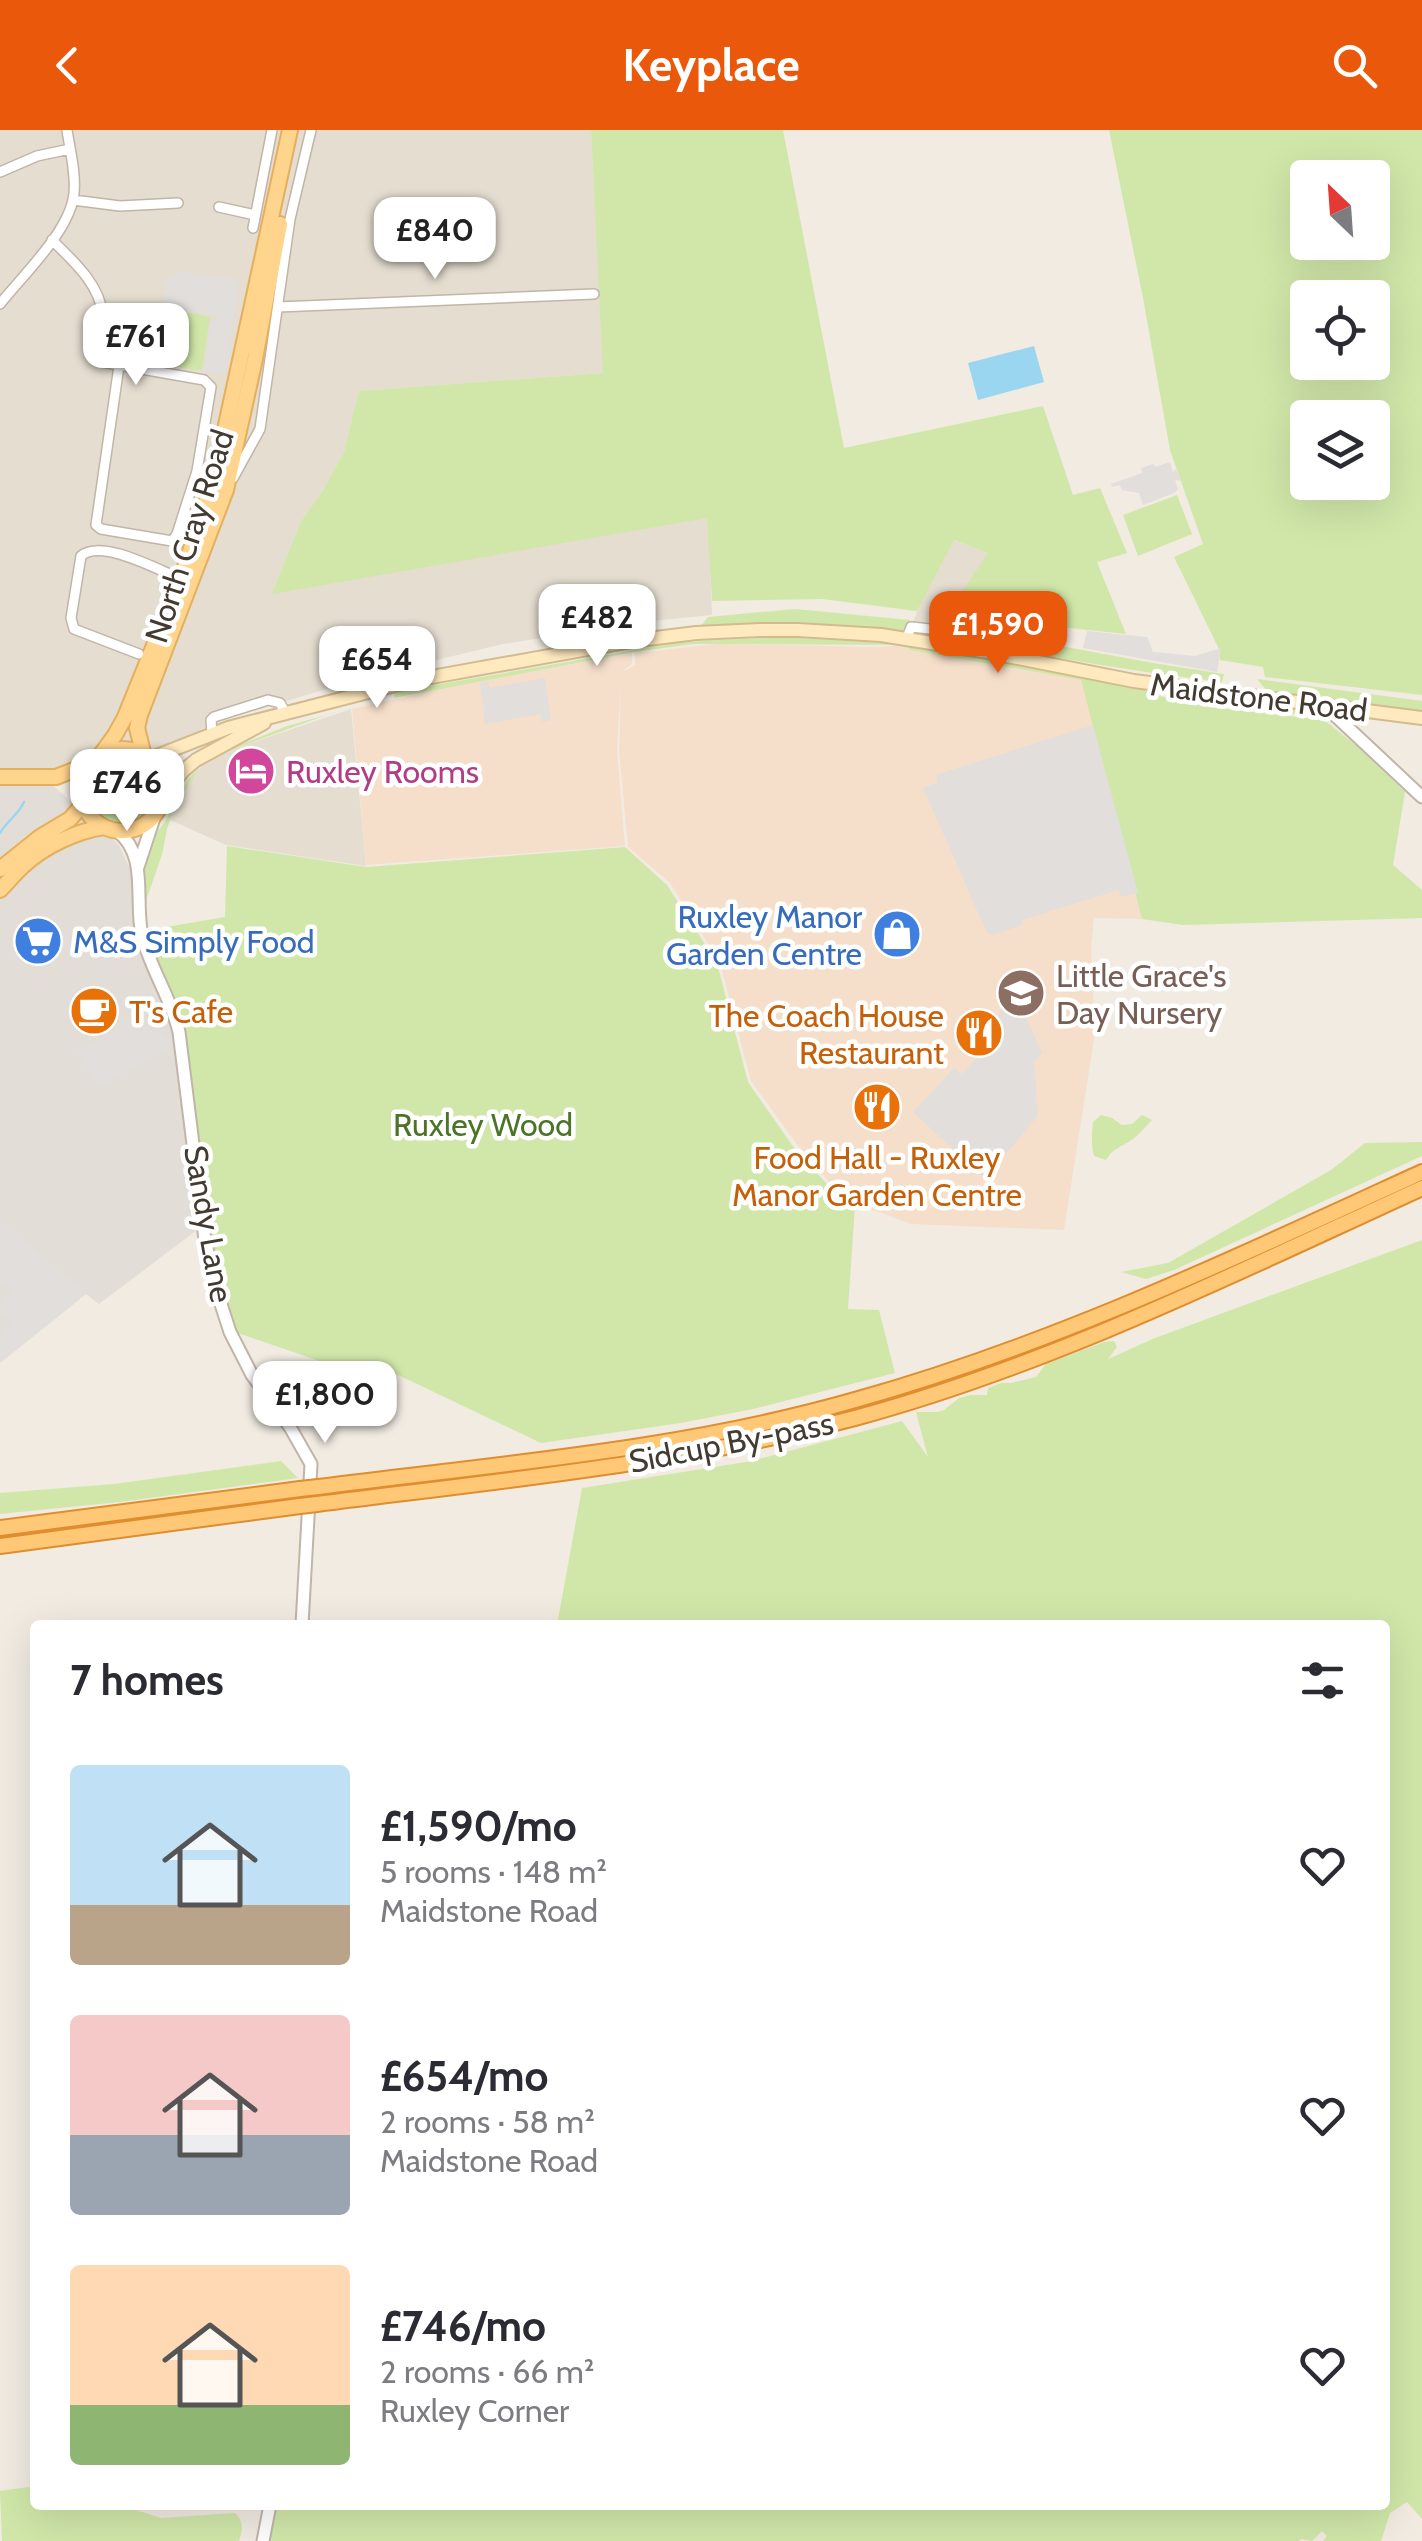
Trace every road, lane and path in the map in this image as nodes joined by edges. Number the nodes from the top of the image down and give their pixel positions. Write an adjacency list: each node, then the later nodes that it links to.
1 (67, 130): 6 (street)
2 (272, 130): 11 (street)
3 (290, 130): 19 (main road, North Cray Road)
4 (298, 130): 16 (main road, North Cray Road)
5 (311, 130): 16 (street, North Cray Road)
6 (70, 149): 7 (street); 8 (street)
7 (0, 172)
8 (73, 200): 9 (street); 13 (street)
9 (178, 204)
10 (219, 207): 11 (street)
11 (255, 215): 12 (street)
12 (252, 228)
13 (52, 240): 15 (street); 17 (street)
14 (594, 294): 16 (street)
15 (0, 304)
16 (272, 305): 18 (main road, North Cray Road); 18 (street, North Cray Road)
17 (119, 366): 17 (street)
18 (226, 490): 28 (main road, North Cray Road)
19 (180, 579): 22 (street); 29 (main road, North Cray Road)
20 (949, 631): 21 (street)
21 (906, 638): 23 (main road, Maidstone Road); 24 (main road, Maidstone Road)
22 (139, 654)
23 (1326, 707): 25 (main road, Maidstone Road); 33 (street)
24 (286, 714): 26 (main road, Maidstone Road); 27 (street)
25 (1422, 718)
26 (270, 719): 27 (main road, Maidstone Road); 32 (main road, Maidstone Road)
27 (212, 733): 28 (main road, Maidstone Road)
28 (146, 757): 29 (main road); 32 (main road)
29 (95, 760): 31 (main road); 34 (main road)
30 (0, 777): 31 (main road)
31 (56, 777): 34 (main road)
32 (162, 797): 35 (main road)
33 (1422, 797)
34 (83, 801): 36 (main road); 38 (main road)
35 (155, 815): 36 (main road); 37 (street, Sandy Lane)
36 (110, 829): 37 (street, Sandy Lane); 39 (main road)
37 (138, 868): 44 (street, Sandy Lane)
38 (0, 869)
39 (0, 890)
40 (1422, 1172): 42 (highway, Sidcup By-pass, bridge)
41 (1422, 1188): 43 (highway, Sidcup By-pass, bridge)
42 (0, 1528)
43 (0, 1546)
44 (302, 1620)
45 (269, 2510): 46 (street)
46 (263, 2541)

